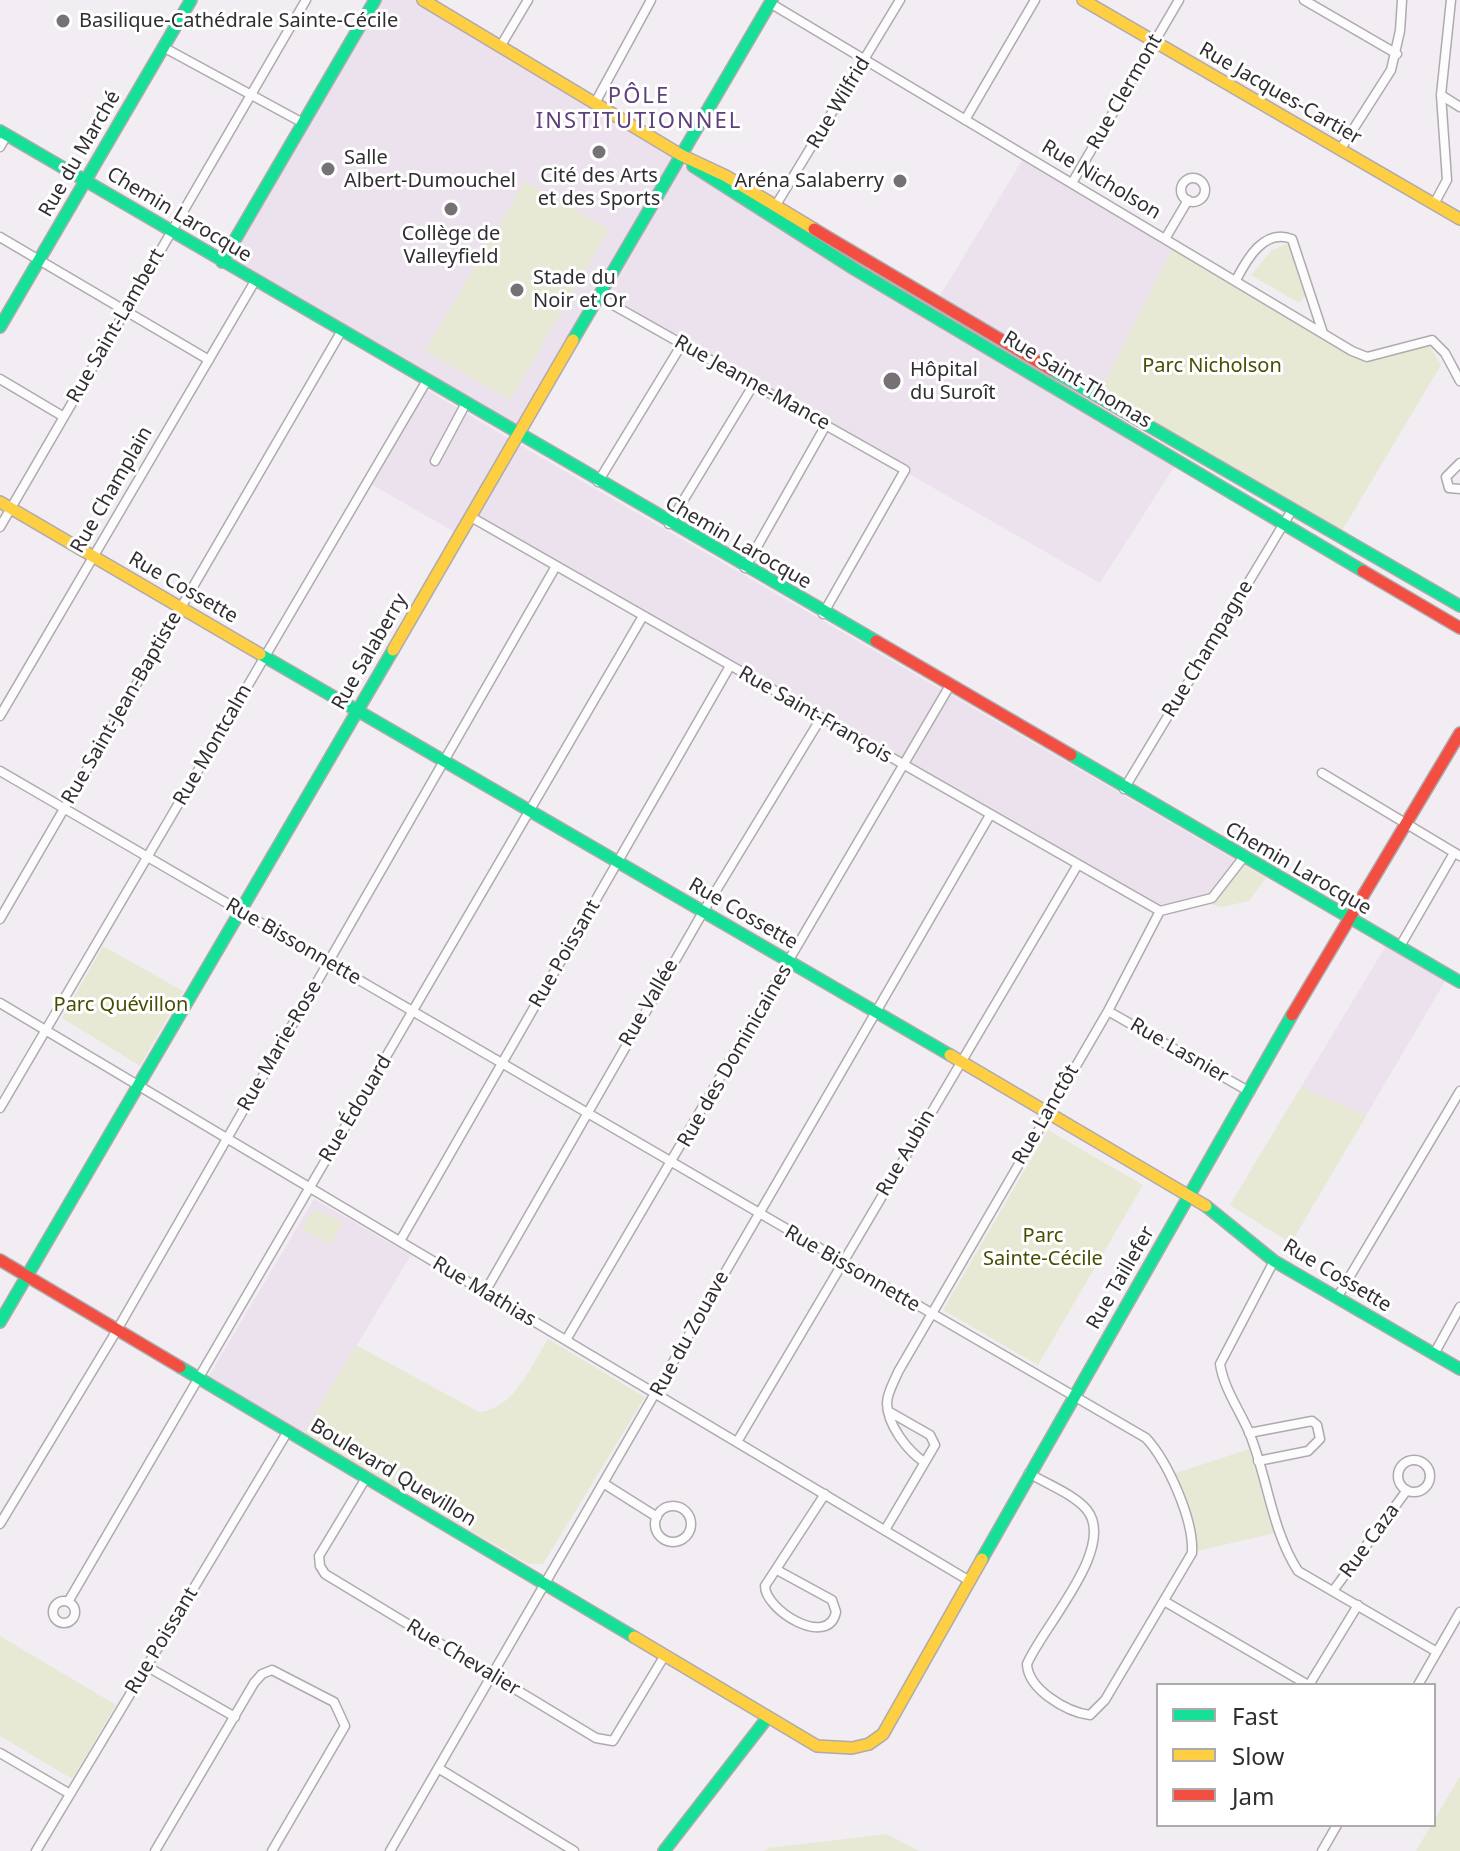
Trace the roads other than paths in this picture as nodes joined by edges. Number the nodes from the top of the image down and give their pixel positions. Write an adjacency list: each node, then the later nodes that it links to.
1 (191, 0): 16 (street, Rue du Marché)
2 (306, 0): 20 (street, Rue Saint-Lambert)
3 (375, 0): 25 (street)
4 (423, 0): 17 (street, Rue Saint-Thomas)
5 (528, 0): 17 (street)
6 (651, 0): 22 (street)
7 (900, 0): 19 (street, Rue Wilfrid)
8 (1035, 0): 24 (street)
9 (1083, 0): 15 (street, Rue Jacques-Cartier)
10 (1179, 0): 15 (street, Rue Clermont)
11 (1304, 0): 18 (street)
12 (1402, 0): 18 (street)
13 (1451, 0): 21 (street)
14 (769, 1): 19 (street, Rue Nicholson); 29 (street, Rue Salaberry)
15 (1155, 42): 28 (street, Rue Jacques-Cartier); 31 (street, Rue Clermont)
16 (163, 47): 20 (street); 30 (street, Rue du Marché)
17 (500, 47): 22 (street, Rue Saint-Thomas)
18 (1397, 54): 28 (street)
19 (865, 60): 24 (street, Rue Nicholson); 34 (street, Rue Wilfrid)
20 (250, 94): 25 (street); 36 (street, Rue Saint-Lambert)
21 (1441, 95): 23 (street); 33 (street)
22 (595, 103): 29 (street, Rue Saint-Thomas)
23 (1460, 107)
24 (965, 120): 31 (street, Rue Nicholson)
25 (303, 123): 40 (street)
26 (4, 133): 27 (street); 30 (street, Chemin Larocque)
27 (0, 147)
28 (1340, 150): 33 (street, Rue Jacques-Cartier)
29 (681, 155): 34 (street, Rue Saint-Thomas); 43 (street, Rue Salaberry); 56 (street, Rue Saint-Thomas)
30 (85, 181): 36 (street, Chemin Larocque); 39 (street, Rue du Marché)
31 (1072, 183): 38 (street, Rue Nicholson)
32 (1188, 200): 38 (street)
33 (1434, 204): 35 (street, Rue Jacques-Cartier)
34 (776, 205): 54 (street, Rue Saint-Thomas)
35 (1460, 219)
36 (170, 231): 40 (street, Chemin Larocque); 44 (street, Rue Saint-Lambert)
37 (0, 237): 39 (street)
38 (1165, 239): 41 (street, Rue Nicholson)
39 (39, 260): 44 (street); 45 (street, Rue du Marché)
40 (222, 262): 42 (street, Chemin Larocque)
41 (1236, 280): 47 (street, Rue Nicholson); 47 (street)
42 (255, 281): 46 (street, Chemin Larocque); 49 (street, Rue Champlain)
43 (599, 297): 48 (street, Rue Jeanne-Mance); 59 (street, Rue Salaberry)
44 (123, 310): 49 (street); 57 (street, Rue Saint-Lambert)
45 (0, 327)
46 (341, 332): 52 (street, Chemin Larocque); 74 (street, Rue Saint-Jean-Baptiste)
47 (1323, 333): 51 (street, Rue Nicholson)
48 (682, 344): 53 (street, Rue Jeanne-Mance); 62 (street)
49 (209, 360): 70 (street, Rue Champlain)
50 (0, 379): 57 (street)
51 (1460, 381)
52 (426, 382): 55 (street, Chemin Larocque); 78 (street, Rue Montcalm)
53 (754, 384): 58 (street, Rue Jeanne-Mance); 68 (street)
54 (1098, 397): 56 (street); 65 (street, Rue Saint-Thomas)
55 (465, 405): 59 (street, Chemin Larocque); 60 (street)
56 (1090, 408): 67 (street, Rue Saint-Thomas)
57 (64, 417): 64 (street, Rue Saint-Lambert)
58 (826, 425): 72 (street); 75 (street, Rue Jeanne-Mance)
59 (518, 435): 62 (street, Chemin Larocque); 66 (street, Rue Salaberry)
60 (435, 461)
61 (1460, 463): 63 (street)
62 (598, 482): 68 (street, Chemin Larocque)
63 (1460, 489)
64 (5, 506): 69 (street, Rue Saint-Lambert); 70 (street, Rue Cossette)
65 (1292, 510): 67 (street, Rue Champagne); 73 (street, Rue Saint-Thomas)
66 (471, 517): 71 (street, Rue Saint-François); 81 (street, Rue Salaberry)
67 (1283, 523): 77 (street, Rue Saint-Thomas); 89 (street, Rue Champagne)
68 (669, 524): 72 (street, Chemin Larocque)
69 (0, 527)
70 (93, 557): 74 (street, Rue Cossette); 82 (street, Rue Champlain)
71 (556, 566): 76 (street, Rue Saint-François); 85 (street, Rue Marie-Rose)
72 (745, 568): 75 (street, Chemin Larocque)
73 (1460, 606)
74 (181, 608): 78 (street, Rue Cossette); 90 (street, Rue Saint-Jean-Baptiste)
75 (823, 614): 80 (street, Chemin Larocque)
76 (643, 616): 79 (street, Rue Saint-François); 91 (street, Rue Édouard)
77 (1460, 628)
78 (265, 656): 81 (street, Rue Cossette); 95 (street, Rue Montcalm)
79 (730, 666): 83 (street, Rue Saint-François); 97 (street, Rue Poissant)
80 (949, 687): 86 (street, Rue des Dominicaines); 89 (street, Chemin Larocque)
81 (357, 710): 85 (street, Rue Cossette); 99 (street, Rue Salaberry)
82 (0, 716)
83 (821, 718): 86 (street, Rue Saint-François); 101 (street, Rue Vallée)
84 (1460, 733): 93 (street, Rue Taillefer)
85 (443, 760): 91 (street, Rue Cossette); 105 (street, Rue Marie-Rose)
86 (901, 764): 92 (street, Rue Saint-François); 106 (street, Rue des Dominicaines)
87 (0, 771): 90 (street, Rue Bissonnette)
88 (1322, 773): 93 (street)
89 (1124, 789): 96 (street, Chemin Larocque)
90 (64, 808): 95 (street, Rue Bissonnette); 102 (street, Rue Saint-Jean-Baptiste)
91 (531, 812): 97 (street, Rue Cossette); 110 (street, Rue Édouard)
92 (990, 815): 98 (street, Rue Saint-François); 111 (street, Rue du Zouave)
93 (1406, 824): 94 (street); 103 (street, Rue Taillefer)
94 (1457, 854): 104 (street)
95 (147, 857): 99 (street, Rue Bissonnette); 112 (street, Rue Montcalm)
96 (1243, 858): 100 (street); 103 (street, Chemin Larocque)
97 (618, 862): 101 (street, Rue Cossette); 114 (street, Rue Poissant)
98 (1077, 866): 100 (street, Rue Saint-François); 113 (street, Rue Aubin)
99 (240, 911): 105 (street, Rue Bissonnette); 115 (street, Rue Salaberry)
100 (1160, 911): 109 (street, Rue Lanctôt)
101 (703, 912): 106 (street, Rue Cossette); 120 (street, Rue Vallée)
102 (0, 919)
103 (1347, 919): 104 (street, Chemin Larocque); 117 (street, Rue Taillefer)
104 (1399, 948): 107 (street, Chemin Larocque)
105 (328, 962): 110 (street, Rue Bissonnette); 121 (street, Rue Marie-Rose)
106 (789, 962): 111 (street, Rue Cossette); 122 (street, Rue des Dominicaines)
107 (1460, 982)
108 (0, 1003): 112 (street, Rue Mathias)
109 (1108, 1011): 117 (street, Rue Lasnier); 119 (street, Rue Lanctôt)
110 (414, 1013): 114 (street, Rue Bissonnette); 123 (street, Rue Édouard)
111 (877, 1013): 113 (street, Rue Cossette); 125 (street, Rue du Zouave)
112 (46, 1030): 115 (street, Rue Mathias); 118 (street, Rue Montcalm)
113 (960, 1062): 119 (street, Rue Cossette); 129 (street, Rue Aubin)
114 (501, 1064): 120 (street, Rue Bissonnette); 126 (street, Rue Poissant)
115 (139, 1086): 121 (street, Rue Mathias); 130 (street, Rue Salaberry)
116 (1460, 1091): 132 (street)
117 (1250, 1092): 124 (street, Rue Taillefer)
118 (0, 1108)
119 (1048, 1112): 124 (street, Rue Cossette); 134 (street, Rue Lanctôt)
120 (585, 1113): 122 (street, Rue Bissonnette); 131 (street, Rue Vallée)
121 (228, 1139): 123 (street, Rue Mathias); 136 (street, Rue Marie-Rose)
122 (672, 1164): 125 (street, Rue Bissonnette); 137 (street, Rue des Dominicaines)
123 (309, 1187): 126 (street, Rue Mathias); 140 (street, Rue Édouard)
124 (1190, 1195): 128 (street, Rue Cossette); 142 (street, Rue Taillefer)
125 (758, 1214): 129 (street, Rue Bissonnette); 141 (street, Rue du Zouave)
126 (400, 1241): 131 (street, Rue Mathias)
127 (0, 1260): 130 (street, Boulevard Quevillon)
128 (1274, 1261): 132 (street, Rue Cossette); 145 (street)
129 (842, 1263): 134 (street, Rue Bissonnette); 146 (street, Rue Aubin)
130 (27, 1276): 135 (street, Rue Salaberry); 136 (street, Boulevard Quevillon)
131 (485, 1292): 137 (street, Rue Mathias)
132 (1337, 1298): 138 (street, Rue Cossette)
133 (1460, 1307): 138 (street)
134 (929, 1314): 142 (street, Rue Bissonnette); 143 (street, Rue Lanctôt)
135 (0, 1322)
136 (117, 1330): 140 (street, Boulevard Quevillon); 155 (street, Rue Marie-Rose)
137 (566, 1340): 141 (street, Rue Mathias)
138 (1434, 1354): 139 (street, Rue Cossette)
139 (1460, 1369)
140 (198, 1378): 144 (street, Boulevard Quevillon); 162 (street, Rue Édouard)
141 (657, 1394): 146 (street, Rue Mathias); 151 (street, Rue du Zouave)
142 (1073, 1399): 149 (street, Rue Taillefer); 161 (street, Rue Bissonnette)
143 (888, 1411): 148 (street); 148 (street)
144 (288, 1431): 150 (street, Boulevard Quevillon); 167 (street, Rue Poissant)
145 (1249, 1433): 147 (street); 147 (street)
146 (737, 1442): 153 (street, Rue Mathias)
147 (1258, 1461): 160 (street)
148 (924, 1462): 156 (street)
149 (1029, 1473): 158 (street, Rue Taillefer); 161 (street, Rue Bissonnette)
150 (366, 1478): 159 (street, Boulevard Quevillon); 168 (street, Rue Chevalier)
151 (603, 1483): 154 (street); 159 (street, Rue du Zouave)
152 (1407, 1490): 160 (street, Rue Caza)
153 (825, 1494): 156 (street, Rue Mathias); 157 (street)
154 (657, 1517): 154 (street)
155 (0, 1524)
156 (885, 1530): 158 (street, Rue Mathias)
157 (777, 1570): 157 (street)
158 (968, 1580): 173 (street, Rue Taillefer)
159 (543, 1583): 166 (street, Boulevard Quevillon); 168 (street, Rue du Zouave)
160 (1333, 1591): 163 (street)
161 (1164, 1601): 169 (street)
162 (68, 1602)
163 (1358, 1605): 165 (street); 170 (street)
164 (1460, 1612): 165 (street)
165 (1437, 1652): 171 (street)
166 (665, 1655): 168 (street, Rue Chevalier); 173 (street, Boulevard Quevillon)
167 (146, 1666): 172 (street); 176 (street, Rue Poissant)
168 (493, 1676): 175 (street, Rue du Zouave)
169 (1305, 1683)
170 (1309, 1683)
171 (1419, 1683)
172 (235, 1717): 179 (street); 180 (street)
173 (768, 1717): 183 (street)
174 (0, 1753): 176 (street)
175 (438, 1768): 181 (street, Rue du Zouave); 182 (street)
176 (70, 1794): 178 (street, Rue Poissant)
177 (1336, 1827): 184 (street)
178 (36, 1851)
179 (155, 1851)
180 (272, 1851)
181 (390, 1851)
182 (574, 1851)
183 (664, 1851)
184 (1322, 1851)

